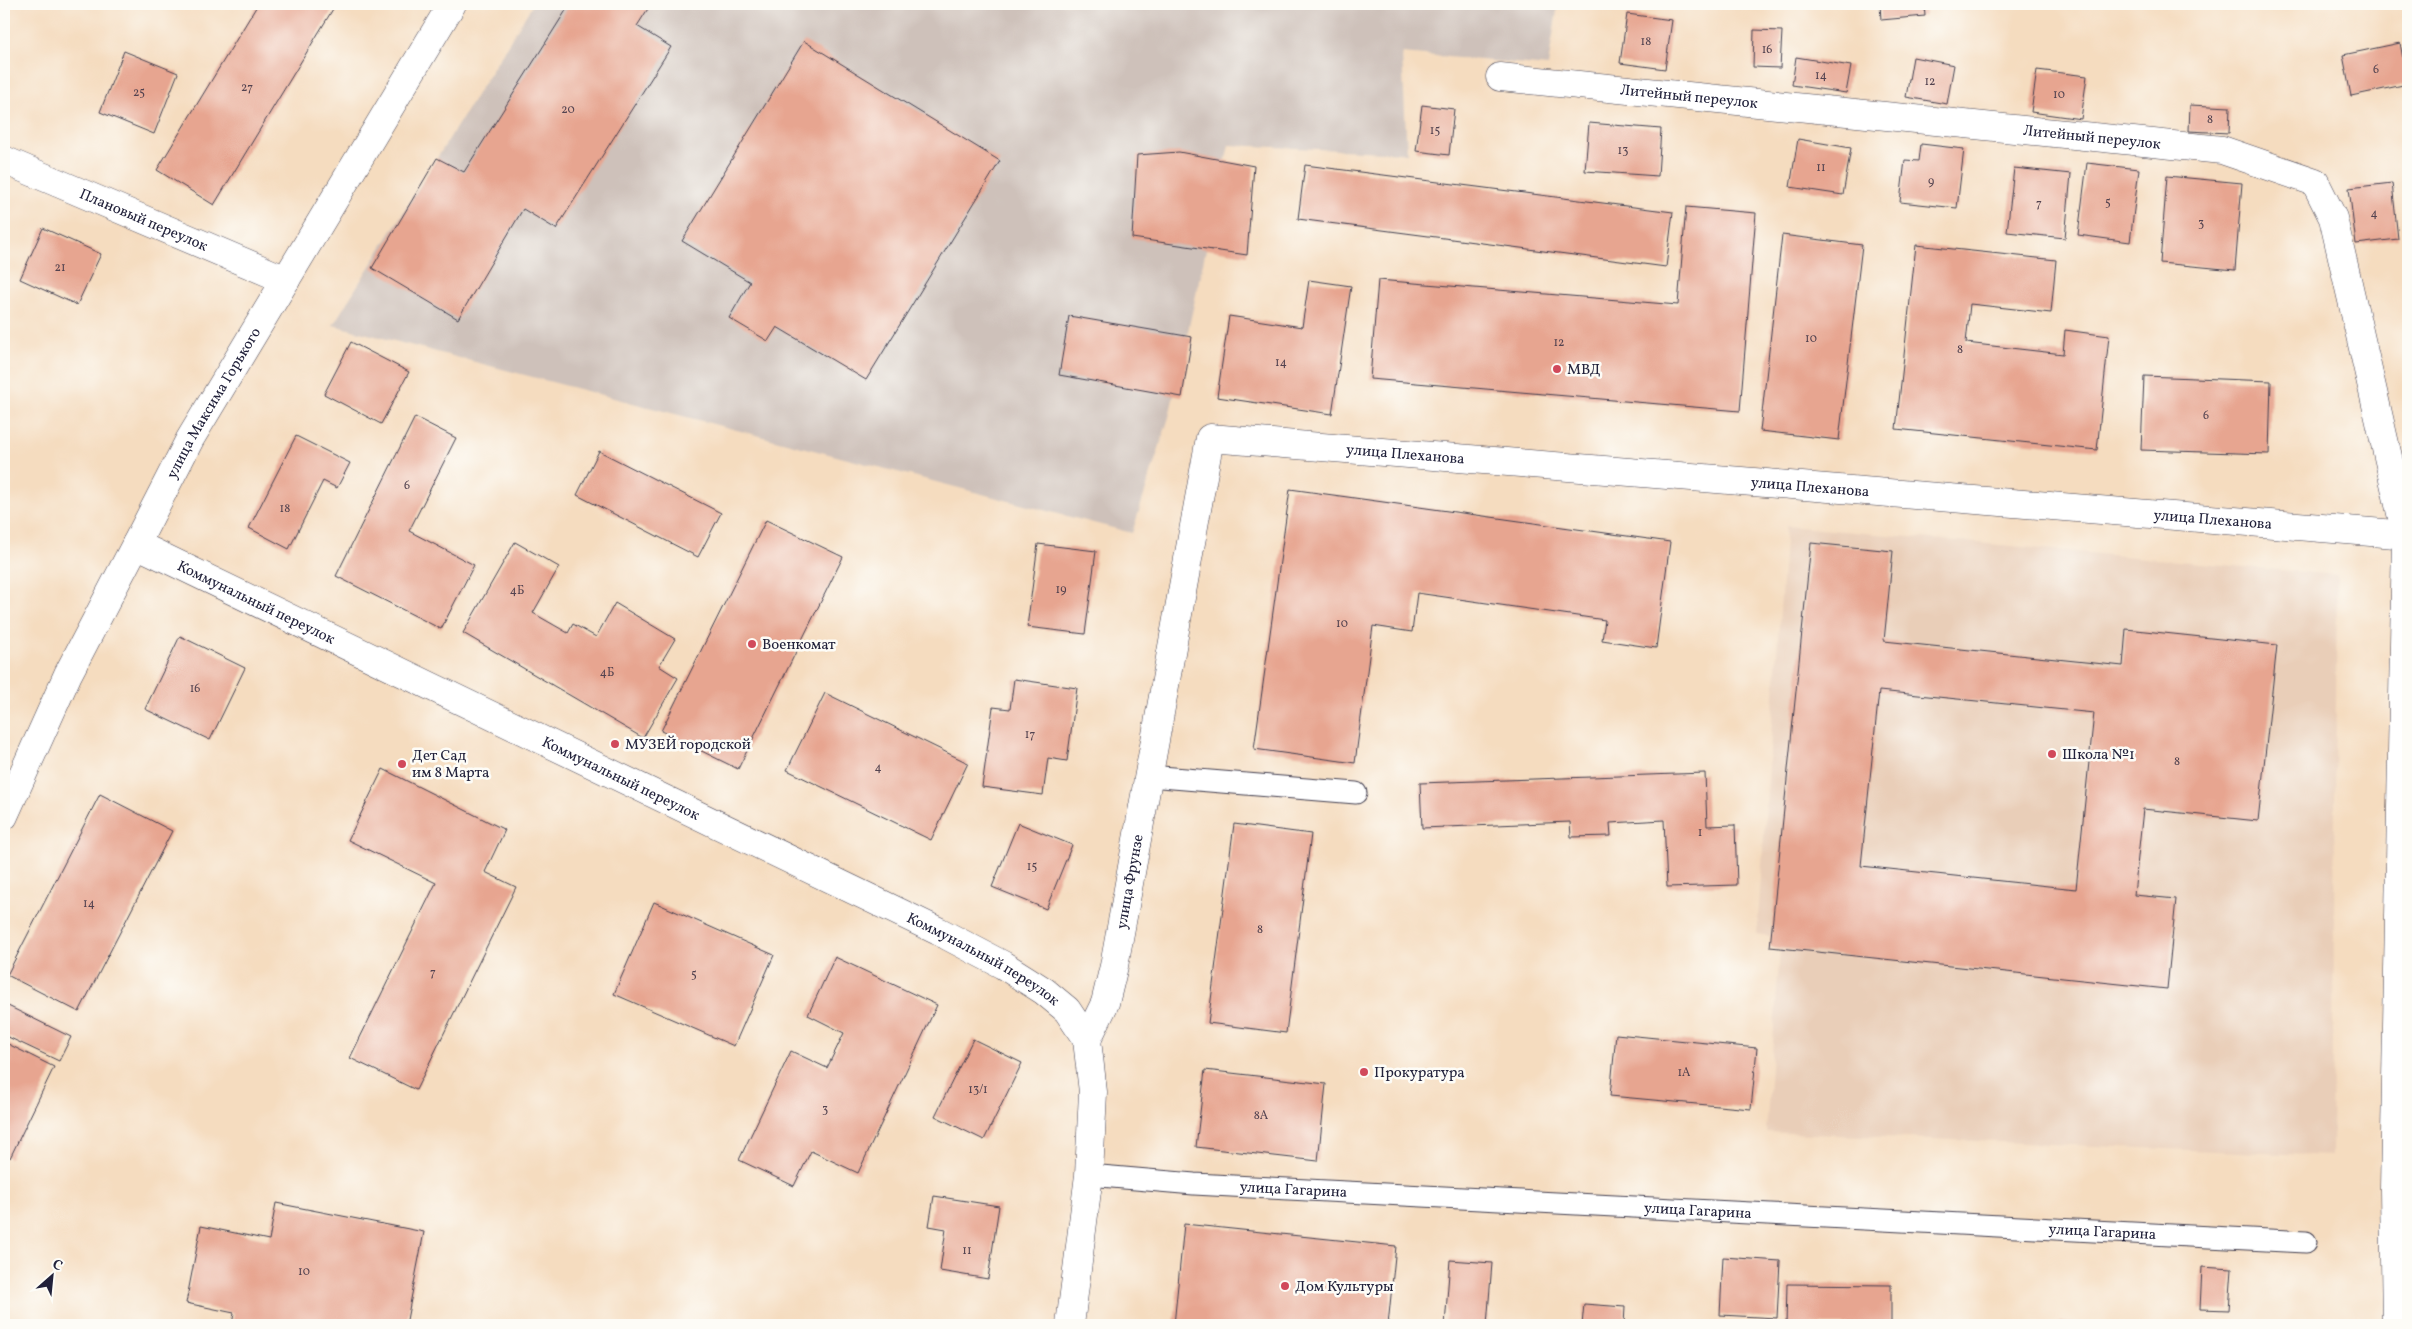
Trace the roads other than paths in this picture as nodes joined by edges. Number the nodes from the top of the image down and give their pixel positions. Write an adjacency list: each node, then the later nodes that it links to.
1 (452, 4): 4 (street, улица Максима Горького)
2 (1500, 77): 6 (street, Литейный переулок)
3 (4, 160): 4 (street, Плановый переулок)
4 (286, 280): 7 (street, улица Максима Горького)
5 (1210, 438): 6 (street, улица Плеханова); 8 (street, улица Фрунзе)
6 (2407, 535): 15 (street, Литейный переулок)
7 (136, 544): 10 (street, улица Максима Горького); 11 (street, Коммунальный переулок)
8 (1149, 776): 9 (lane); 11 (street, улица Фрунзе)
9 (1356, 793)
10 (4, 816)
11 (1087, 1040): 12 (street)
12 (1090, 1174): 13 (lane, улица Гагарина); 14 (street)
13 (2306, 1242)
14 (1070, 1325)
15 (2396, 1325)

